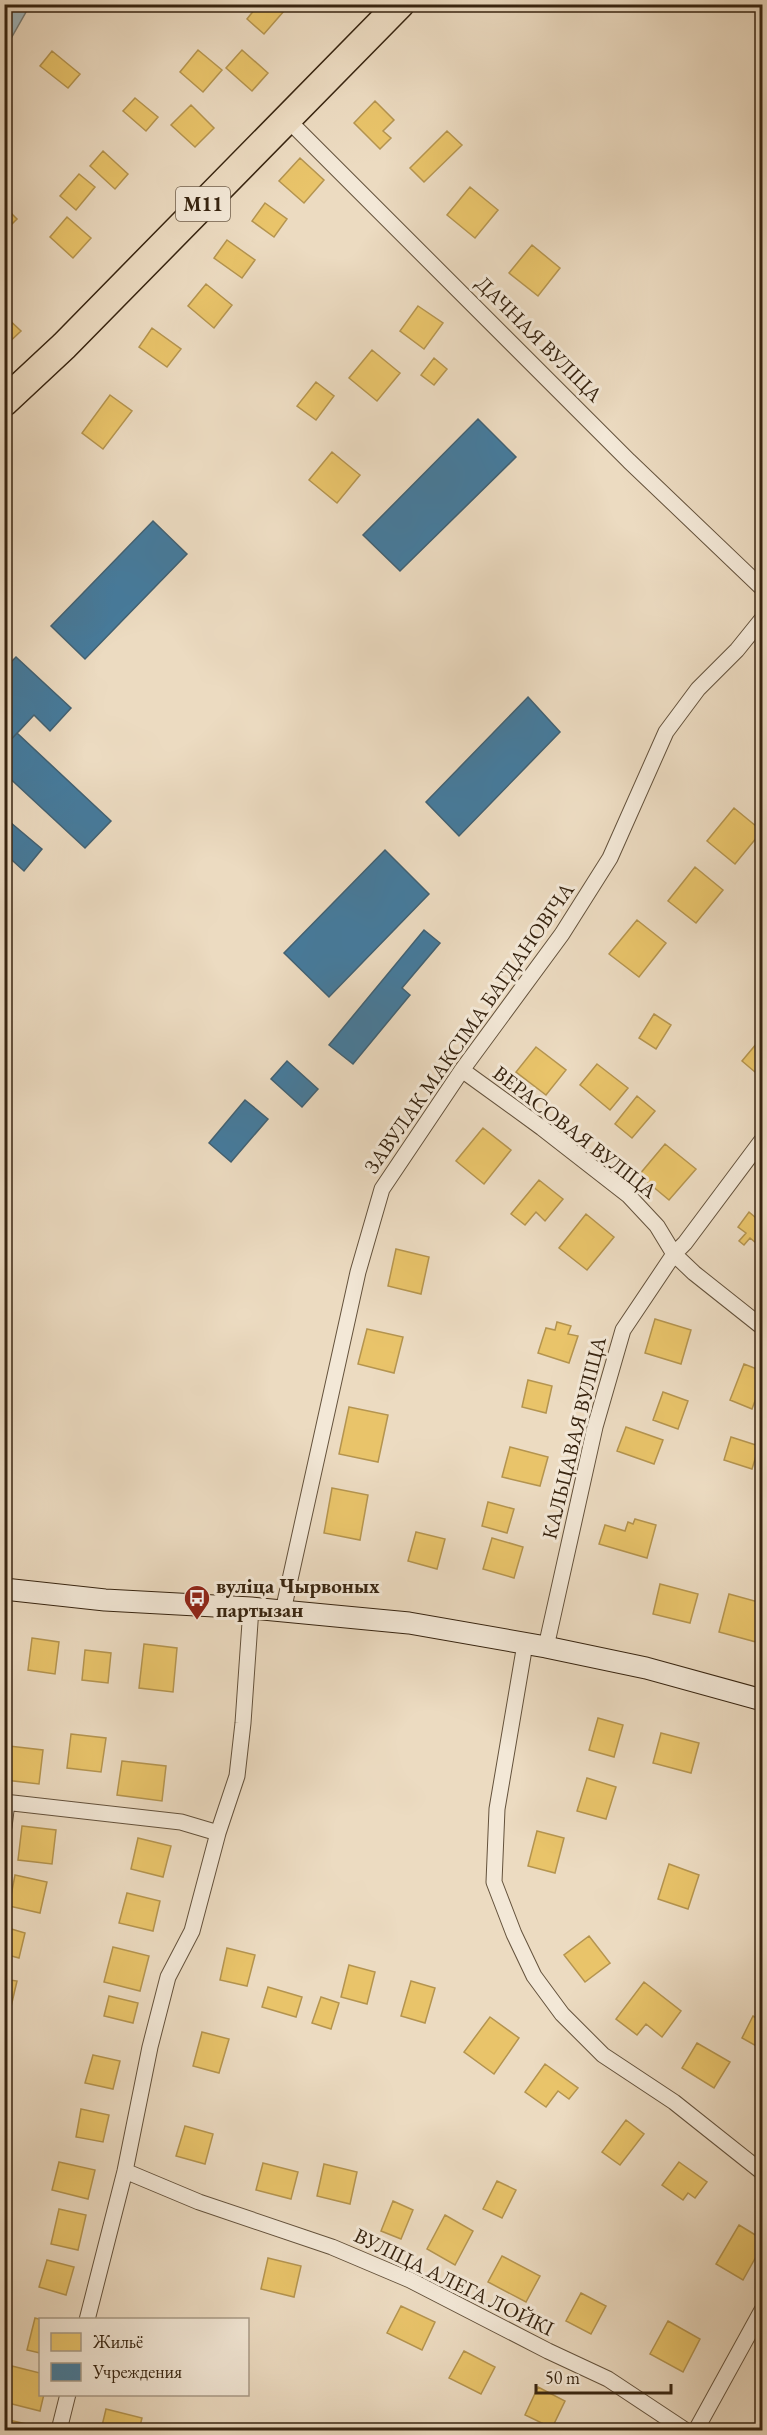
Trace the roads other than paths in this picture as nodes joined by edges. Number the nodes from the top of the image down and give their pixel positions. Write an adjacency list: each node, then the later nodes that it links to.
1 (400, 4): 2 (highway, М11)
2 (287, 119): 3 (highway, М11); 4 (street, ДАЧНАЯ ВУЛІЦА)
3 (4, 402)
4 (762, 588)
5 (762, 619): 6 (street, ЗАВУЛАК МАКСІМА БАГДАНОВІЧА)
6 (462, 1070): 8 (street, ВЕРАСОВАЯ ВУЛІЦА); 12 (street, ЗАВУЛАК МАКСІМА БАГДАНОВІЧА)
7 (762, 1140): 8 (street, КАЛЬЦАВАЯ ВУЛІЦА)
8 (674, 1254): 9 (street, ВЕРАСОВАЯ ВУЛІЦА); 14 (street, КАЛЬЦАВАЯ ВУЛІЦА)
9 (762, 1327)
10 (4, 1589): 11 (street)
11 (251, 1608): 12 (street); 18 (street)
12 (283, 1611): 13 (street)
13 (525, 1644): 14 (street); 20 (street)
14 (546, 1647): 15 (street)
15 (762, 1700)
16 (6, 1802): 17 (street); 18 (street)
17 (4, 1827)
18 (218, 1833): 19 (street)
19 (125, 2170): 22 (street); 25 (street, ВУЛІЦА АЛЕГА ЛОЙКІ)
20 (762, 2172)
21 (762, 2310): 26 (street)
22 (87, 2318)
23 (68, 2396): 24 (street)
24 (59, 2430)
25 (686, 2430)
26 (696, 2430)

